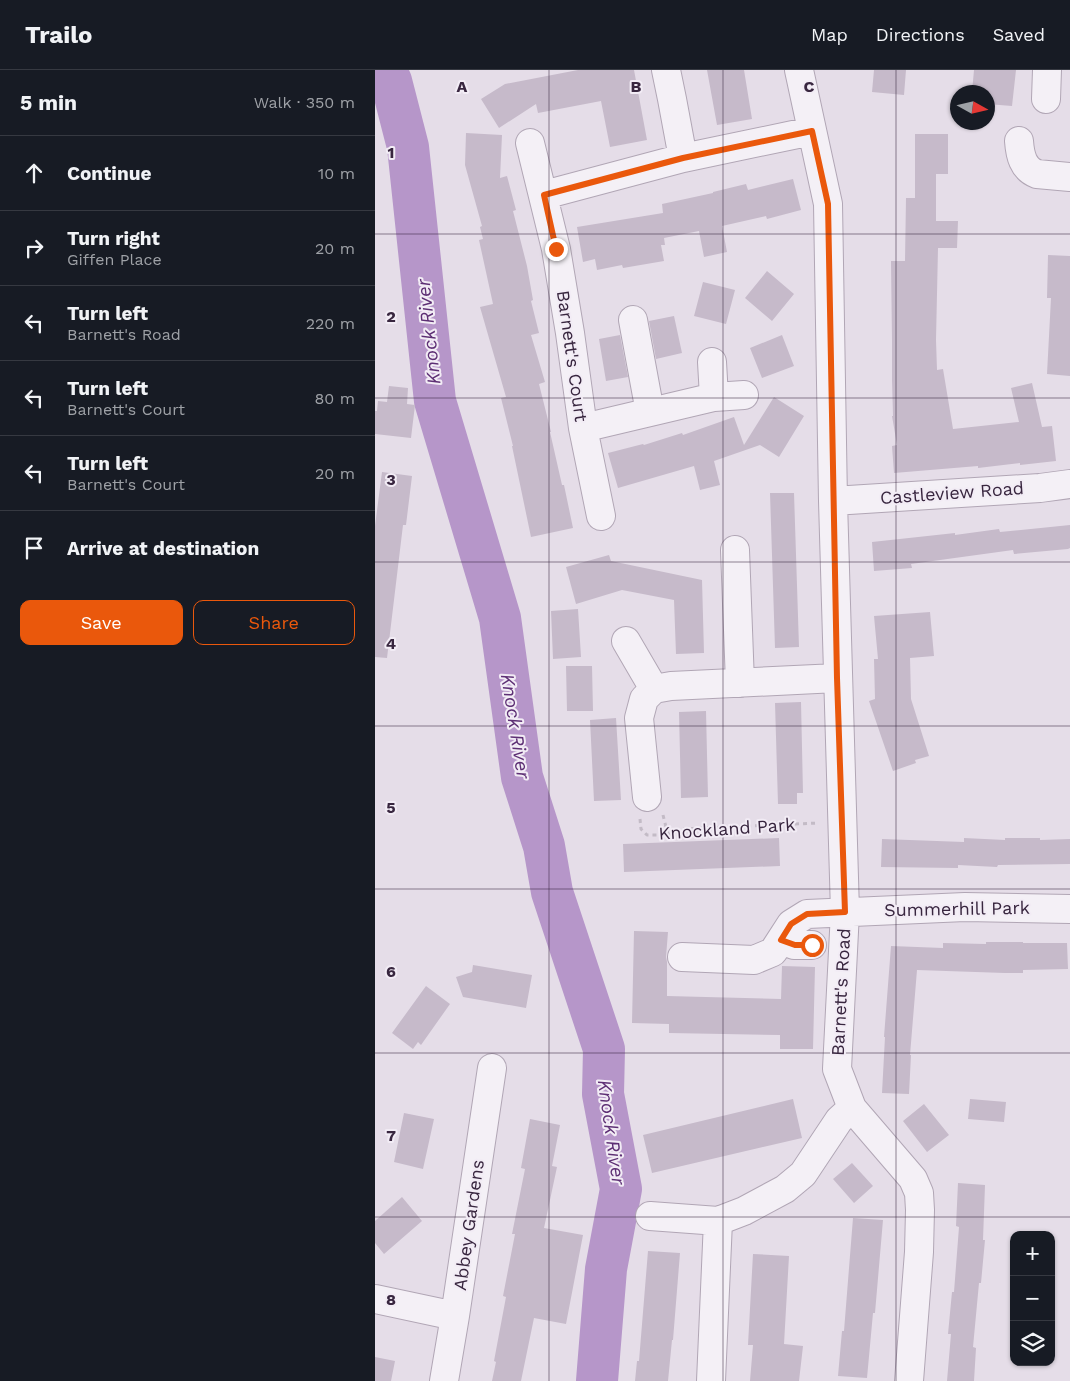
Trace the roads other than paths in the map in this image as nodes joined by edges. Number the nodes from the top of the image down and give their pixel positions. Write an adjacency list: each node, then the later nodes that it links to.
1 (665, 70): 8 (street)
2 (799, 70): 5 (street, Barnett's Road)
3 (1047, 70): 4 (street)
4 (1046, 99)
5 (812, 131): 8 (street); 18 (street, Barnett's Road)
6 (1019, 141): 9 (street)
7 (531, 143): 10 (street, Barnett's Court)
8 (683, 158): 10 (street)
9 (1070, 177)
10 (544, 195): 16 (street, Barnett's Court)
11 (633, 320): 15 (street)
12 (712, 362): 14 (street)
13 (744, 395): 14 (street)
14 (714, 397): 15 (street)
15 (650, 412): 16 (street)
16 (583, 428): 19 (street, Barnett's Court)
17 (1070, 484): 18 (street, Castleview Road)
18 (833, 501): 22 (street, Barnett's Road)
19 (601, 516)
20 (735, 550): 23 (street)
21 (626, 642): 24 (street)
22 (837, 678): 23 (street); 27 (street, Barnett's Road)
23 (740, 683): 24 (street)
24 (654, 689): 25 (street)
25 (647, 797)
26 (1070, 909): 27 (street, Summerhill Park)
27 (845, 912): 28 (street, Summerhill Park); 32 (street, Barnett's Road)
28 (781, 940): 29 (street); 30 (street, Summerhill Park)
29 (812, 945)
30 (682, 957)
31 (492, 1068): 36 (street, Abbey Gardens)
32 (851, 1108): 34 (street); 39 (street, Barnett's Road)
33 (650, 1216): 34 (street)
34 (718, 1222): 38 (street)
35 (375, 1298): 36 (street)
36 (455, 1316): 37 (street, Abbey Gardens)
37 (444, 1381)
38 (711, 1381)
39 (909, 1381)

